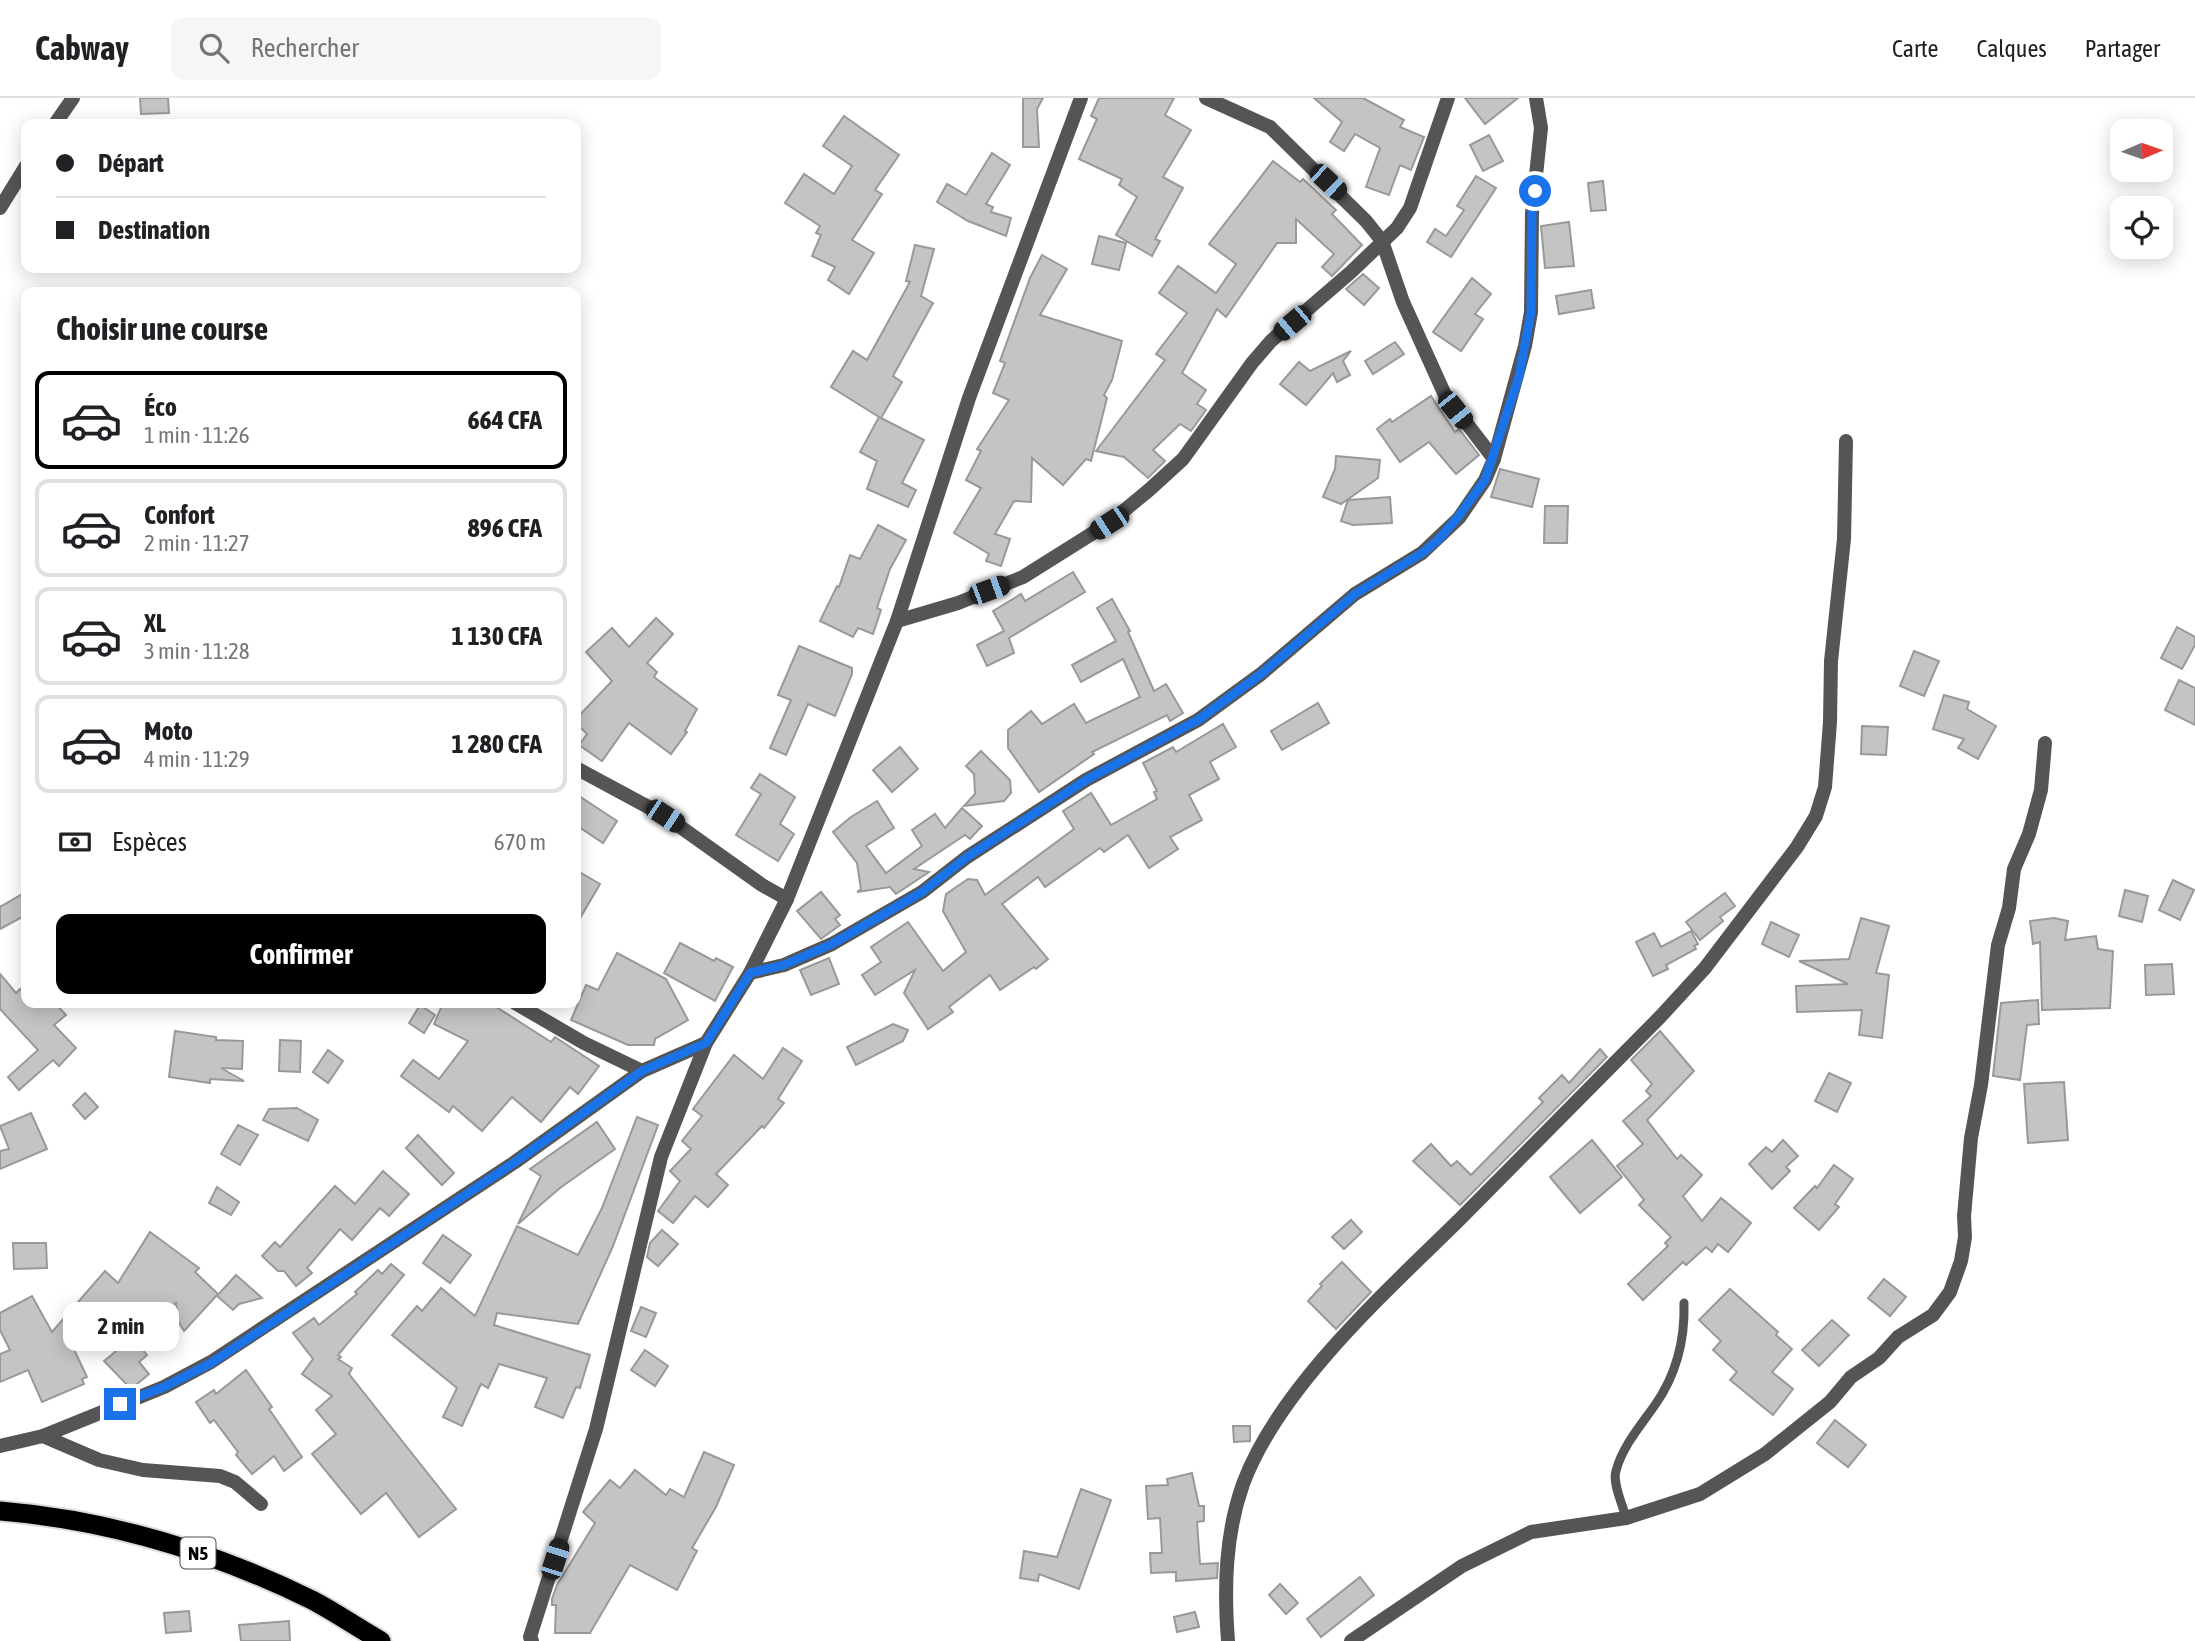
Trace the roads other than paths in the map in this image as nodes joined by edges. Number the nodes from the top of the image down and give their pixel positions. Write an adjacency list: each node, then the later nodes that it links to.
1 (73, 98): 6 (street)
2 (1081, 98): 12 (street)
3 (1206, 98): 9 (street)
4 (1448, 98): 9 (street)
5 (1536, 98): 11 (street)
6 (58, 119)
7 (21, 174): 8 (street)
8 (0, 208)
9 (1381, 241): 11 (street); 12 (street)
10 (1846, 441): 28 (street)
11 (1494, 459): 16 (street)
12 (897, 621): 15 (street)
13 (2045, 743): 25 (street)
14 (581, 771): 15 (street)
15 (787, 899): 16 (street)
16 (750, 973): 18 (street)
17 (524, 1008): 19 (street)
18 (706, 1043): 19 (street); 27 (street)
19 (642, 1071): 21 (street)
20 (1684, 1303): 25 (lane)
21 (43, 1436): 22 (street); 23 (street)
22 (0, 1446)
23 (261, 1504)
24 (0, 1511): 26 (highway, N5)
25 (1626, 1518): 29 (street)
26 (381, 1641)
27 (532, 1641)
28 (1228, 1641)
29 (1352, 1641)

